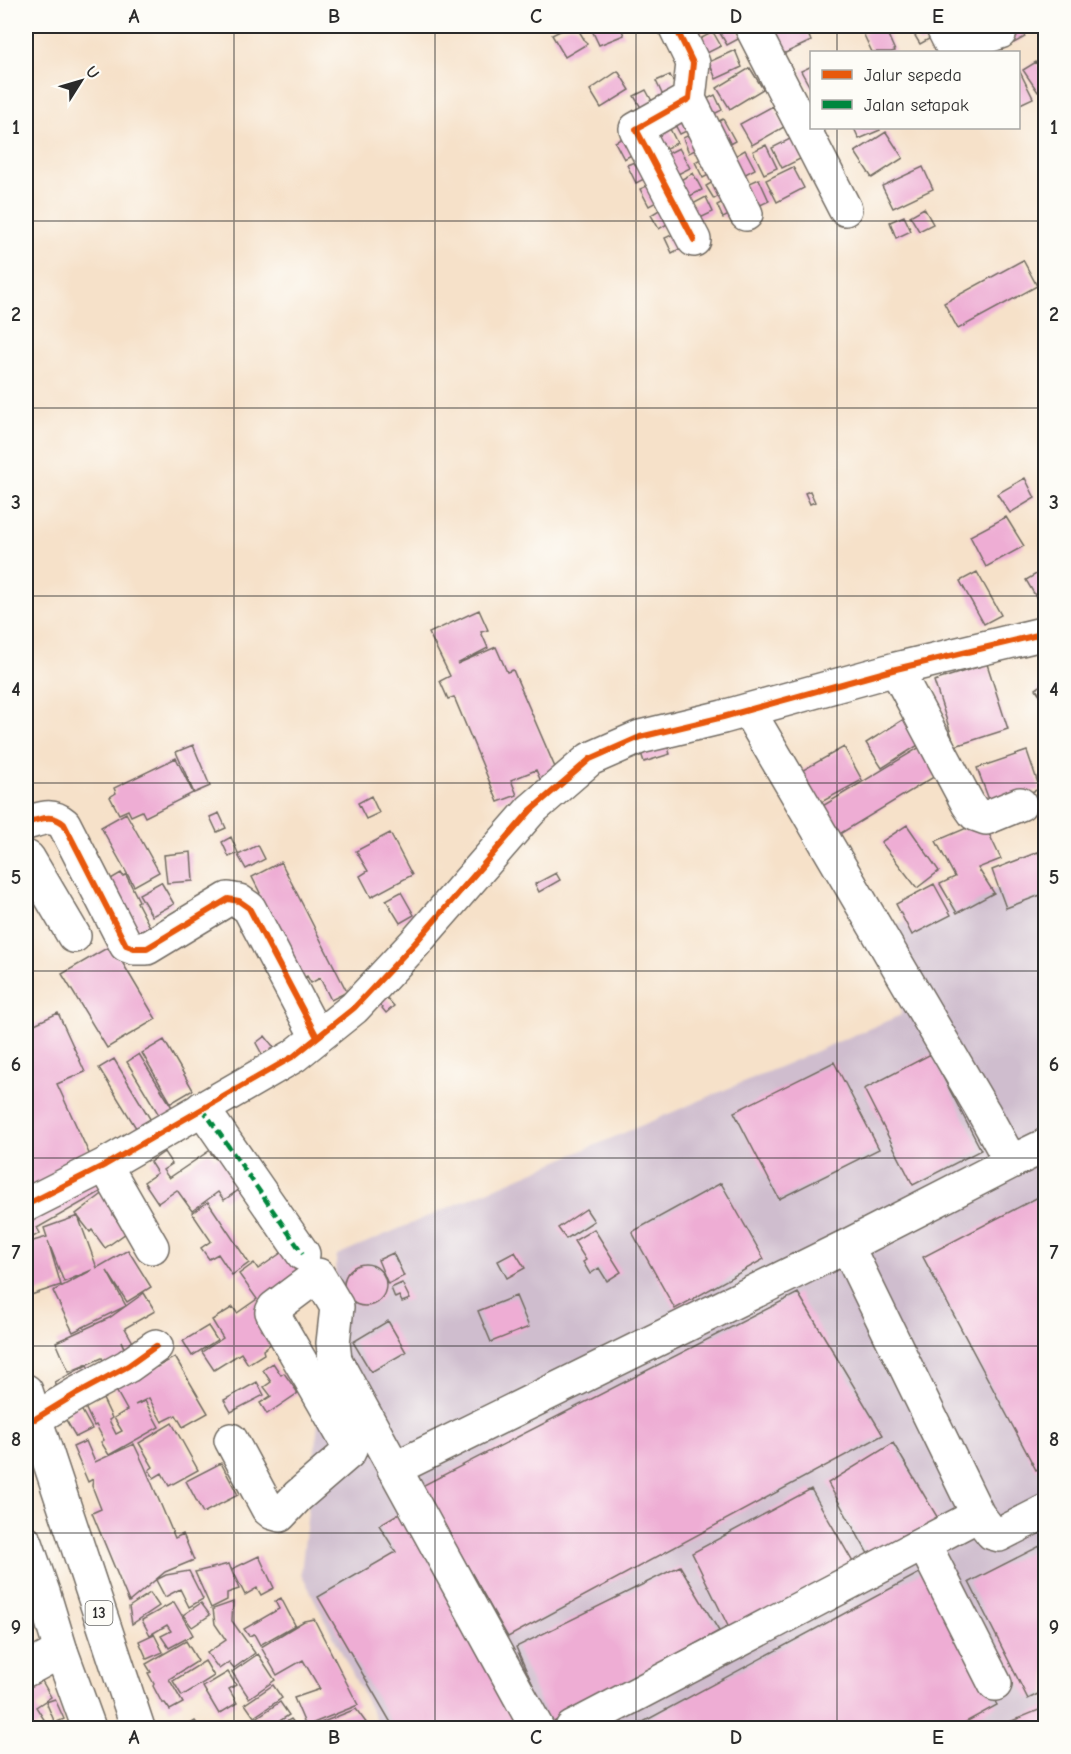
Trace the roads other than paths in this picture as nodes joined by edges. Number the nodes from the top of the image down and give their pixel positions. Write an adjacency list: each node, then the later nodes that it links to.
1 (675, 26): 5 (main road)
2 (751, 26): 6 (main road)
3 (942, 26): 4 (main road)
4 (1000, 32)
5 (689, 99): 7 (main road); 8 (main road)
6 (846, 209)
7 (746, 213)
8 (694, 240)
9 (1046, 633): 10 (main road)
10 (896, 669): 11 (main road); 12 (main road)
11 (748, 710): 16 (main road); 19 (main road)
12 (1020, 804)
13 (26, 823): 16 (main road)
14 (26, 857): 15 (main road)
15 (74, 936)
16 (317, 1037): 17 (main road)
17 (202, 1108): 20 (main road); 24 (main road)
18 (1046, 1145): 19 (main road)
19 (1011, 1162): 22 (main road)
20 (105, 1165): 21 (main road); 23 (main road)
21 (26, 1205)
22 (847, 1246): 28 (main road); 30 (main road)
23 (152, 1247)
24 (303, 1254)
25 (156, 1346): 26 (main road)
26 (30, 1405): 37 (main road, 13)
27 (231, 1440): 28 (main road)
28 (394, 1469): 38 (main road)
29 (1046, 1511): 30 (main road)
30 (978, 1515): 32 (main road)
31 (26, 1543): 33 (main road)
32 (924, 1544): 35 (main road); 39 (main road)
33 (61, 1651): 34 (main road); 36 (main road)
34 (26, 1670)
35 (995, 1684)
36 (88, 1728)
37 (138, 1728)
38 (537, 1728)
39 (572, 1728)

